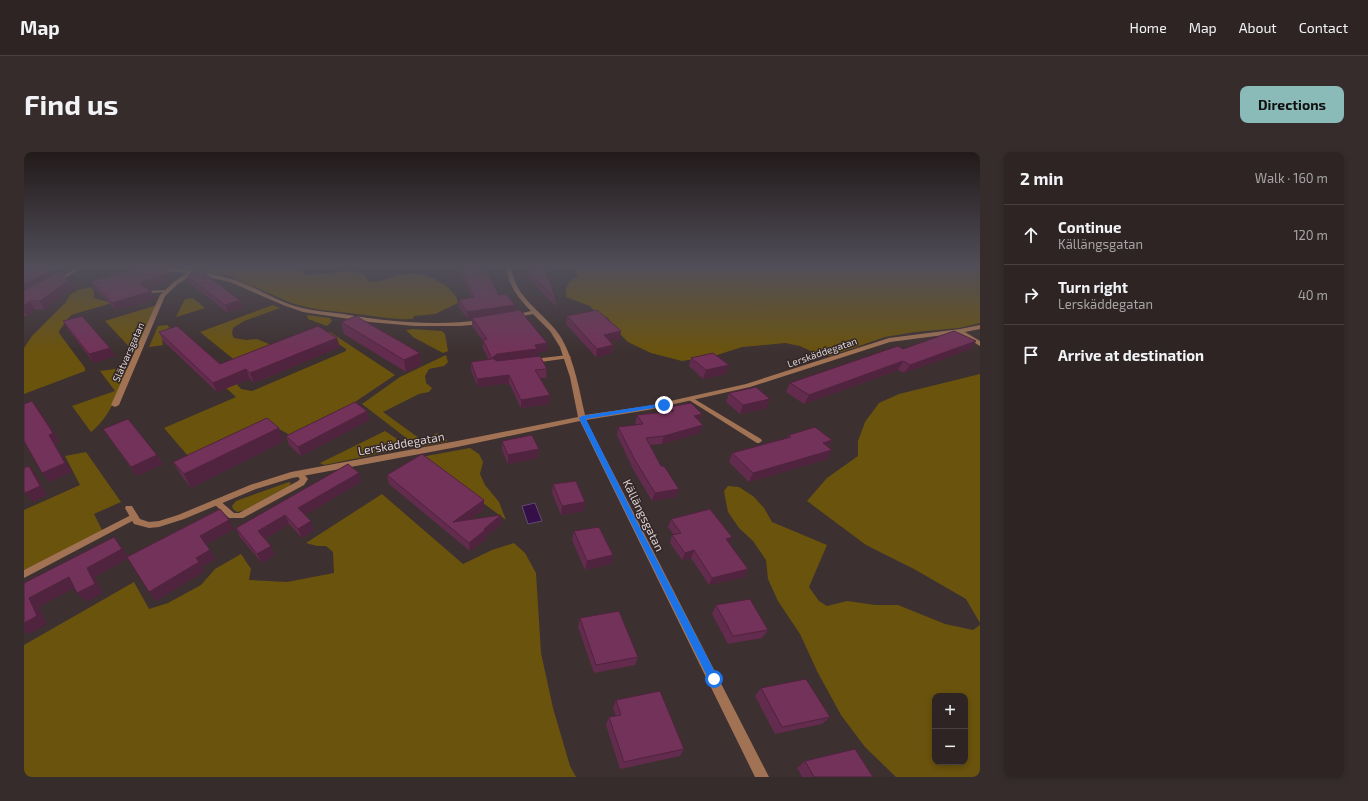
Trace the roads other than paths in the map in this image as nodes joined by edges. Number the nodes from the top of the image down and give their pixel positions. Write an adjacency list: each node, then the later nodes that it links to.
1 (163, 295): 13 (street, Slätvarsgatan)
2 (264, 295): 6 (street)
3 (521, 295): 4 (street, Källängsgatan)
4 (536, 312): 5 (street); 10 (street, Källängsgatan)
5 (505, 318)
6 (490, 320)
7 (980, 327): 8 (street, Lerskäddegatan)
8 (960, 332): 9 (street); 12 (street, Lerskäddegatan)
9 (980, 344)
10 (568, 357): 11 (lane); 14 (street, Källängsgatan)
11 (529, 362)
12 (691, 399): 14 (street, Lerskäddegatan); 15 (lane)
13 (114, 405)
14 (582, 418): 16 (street, Lerskäddegatan); 21 (street, Källängsgatan)
15 (759, 441)
16 (299, 474): 17 (street, Lerskäddegatan); 17 (lane)
17 (216, 502): 19 (street, Lerskäddegatan)
18 (129, 508): 19 (street)
19 (133, 517): 20 (lane)
20 (24, 574)
21 (762, 777)

